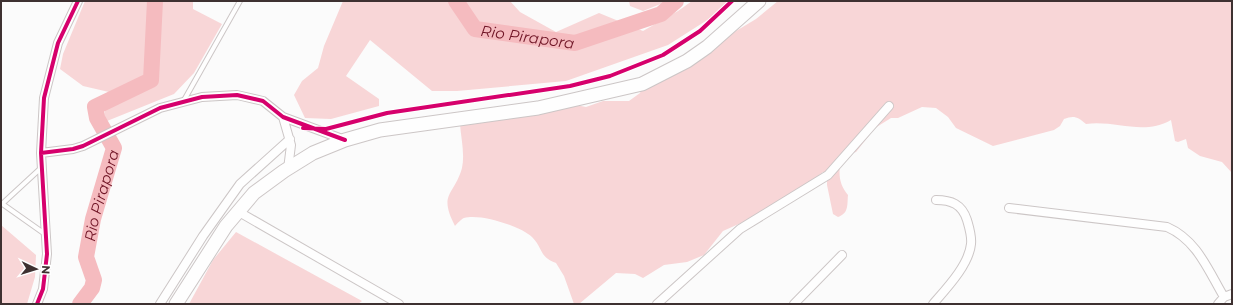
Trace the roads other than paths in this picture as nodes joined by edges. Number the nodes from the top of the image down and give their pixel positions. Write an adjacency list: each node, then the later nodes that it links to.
1 (78, 1): 9 (street)
2 (240, 1): 4 (lane)
3 (759, 1): 8 (main road)
4 (183, 102): 6 (street); 9 (street)
5 (889, 106): 23 (street)
6 (283, 117): 7 (street); 8 (street)
7 (290, 139): 11 (street); 20 (street)
8 (345, 140): 11 (main road)
9 (41, 153): 10 (street)
10 (41, 168): 13 (lane); 16 (street)
11 (288, 169): 15 (main road)
12 (936, 200): 25 (street)
13 (2, 203): 16 (lane)
14 (1009, 208): 18 (street)
15 (239, 212): 21 (main road); 22 (street)
16 (46, 235): 19 (street)
17 (842, 255): 24 (street)
18 (1228, 295): 26 (street)
19 (37, 304)
20 (160, 304)
21 (176, 304)
22 (399, 304)
23 (657, 304)
24 (794, 304)
25 (933, 304)
26 (1218, 304)

